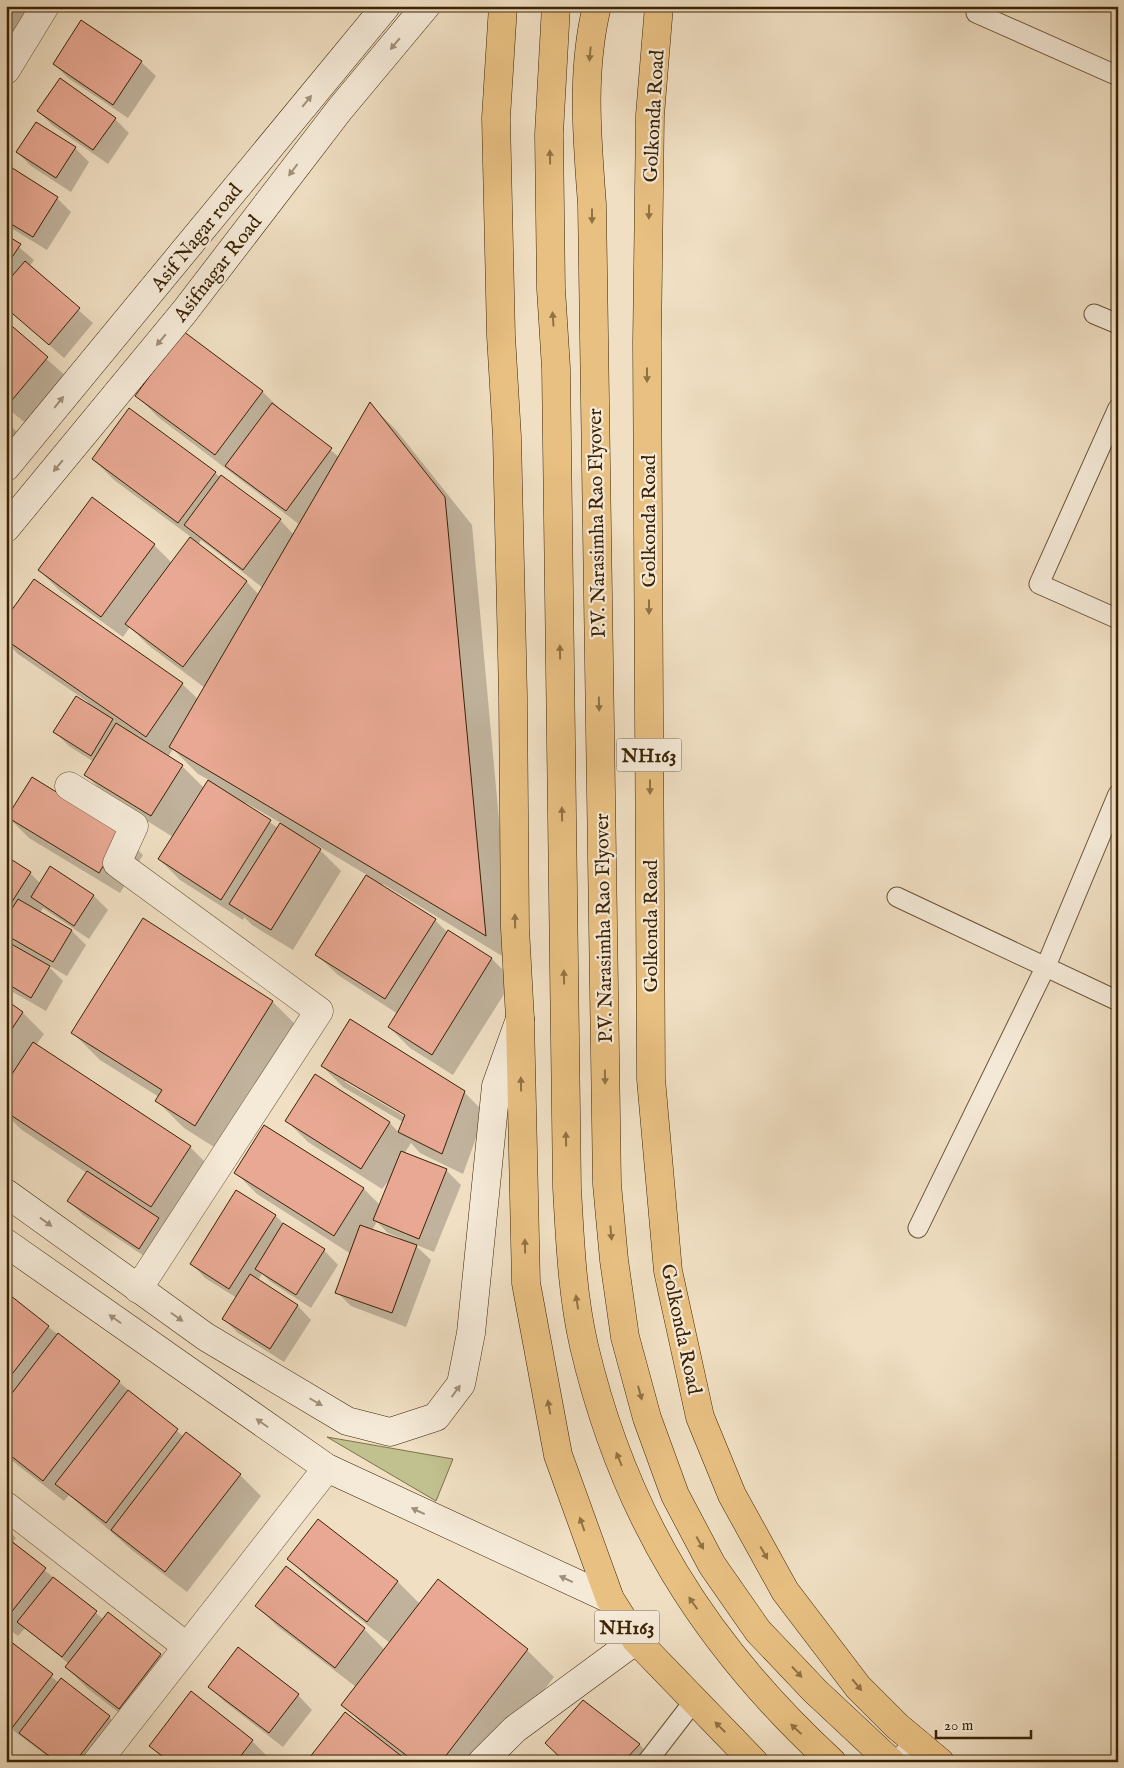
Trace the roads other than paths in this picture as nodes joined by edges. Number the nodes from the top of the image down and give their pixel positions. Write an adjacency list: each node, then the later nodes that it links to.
1 (44, 6): 9 (street)
2 (386, 6): 14 (street, Asif Nagar road, one-way to 2)
3 (426, 6): 15 (street, Asifnagar Road, one-way to 15)
4 (503, 6): 22 (highway, NH163, one-way to 4)
5 (556, 6): 38 (highway, P.V. Narasimha Rao Flyover, one-way to 5)
6 (597, 6): 39 (highway, P.V. Narasimha Rao Flyover, one-way to 39)
7 (659, 6): 33 (highway, Golkonda Road / NH163, one-way to 33)
8 (978, 6): 10 (lane)
9 (6, 70)
10 (1118, 76)
11 (1094, 314): 12 (lane)
12 (1118, 324)
13 (1118, 408): 16 (lane)
14 (6, 467)
15 (6, 528)
16 (1118, 619)
17 (69, 786): 26 (street)
18 (1118, 794): 20 (lane)
19 (897, 897): 20 (lane)
20 (1046, 966): 21 (lane); 24 (lane)
21 (1118, 1001)
22 (520, 1019): 26 (street, one-way to 22); 29 (highway, NH163, one-way to 22)
23 (6, 1193): 26 (street, one-way to 26)
24 (918, 1228)
25 (6, 1242): 27 (street, one-way to 25)
26 (138, 1289)
27 (327, 1468): 29 (street, one-way to 27); 31 (street)
28 (6, 1506): 31 (street)
29 (610, 1600): 30 (highway, NH163)
30 (636, 1640): 32 (highway, NH163); 35 (street)
31 (186, 1646): 34 (street)
32 (694, 1701): 36 (lane); 37 (highway, NH163, one-way to 32)
33 (910, 1753): 40 (highway, Golkonda Road / NH163)
34 (97, 1762)
35 (482, 1762)
36 (647, 1762)
37 (754, 1762)
38 (832, 1762)
39 (892, 1762)
40 (940, 1762)

